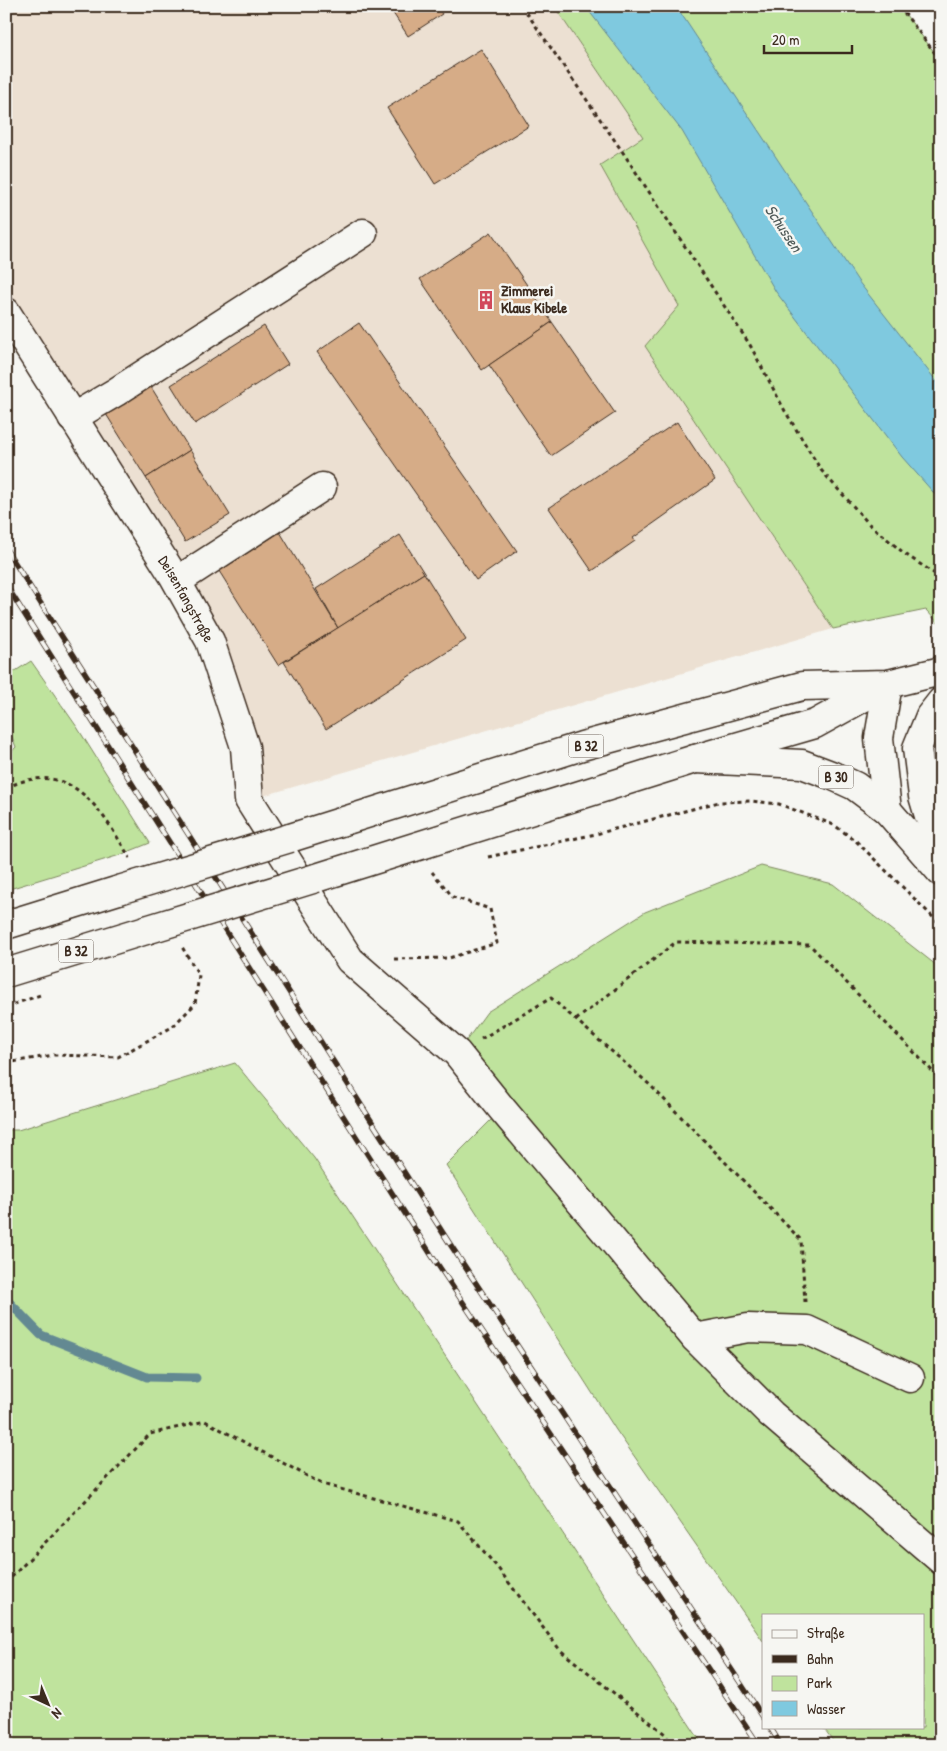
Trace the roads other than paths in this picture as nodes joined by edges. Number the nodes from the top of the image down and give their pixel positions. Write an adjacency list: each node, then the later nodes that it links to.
1 (363, 233): 3 (main road)
2 (6, 312): 3 (main road, Deisenfangstraße)
3 (72, 418): 5 (main road, Deisenfangstraße)
4 (322, 487): 5 (main road)
5 (177, 581): 15 (main road, Deisenfangstraße)
6 (941, 671): 7 (main road, B 32)
7 (888, 684): 9 (main road, B 32); 10 (main road); 13 (main road, B 32, bridge)
8 (941, 702): 11 (main road)
9 (695, 759): 10 (main road, B 30); 14 (main road, B 32, bridge)
10 (887, 810): 12 (main road, B 30)
11 (941, 838)
12 (941, 872)
13 (6, 925)
14 (6, 973)
15 (695, 1338): 16 (main road); 17 (main road)
16 (910, 1378)
17 (941, 1560)

